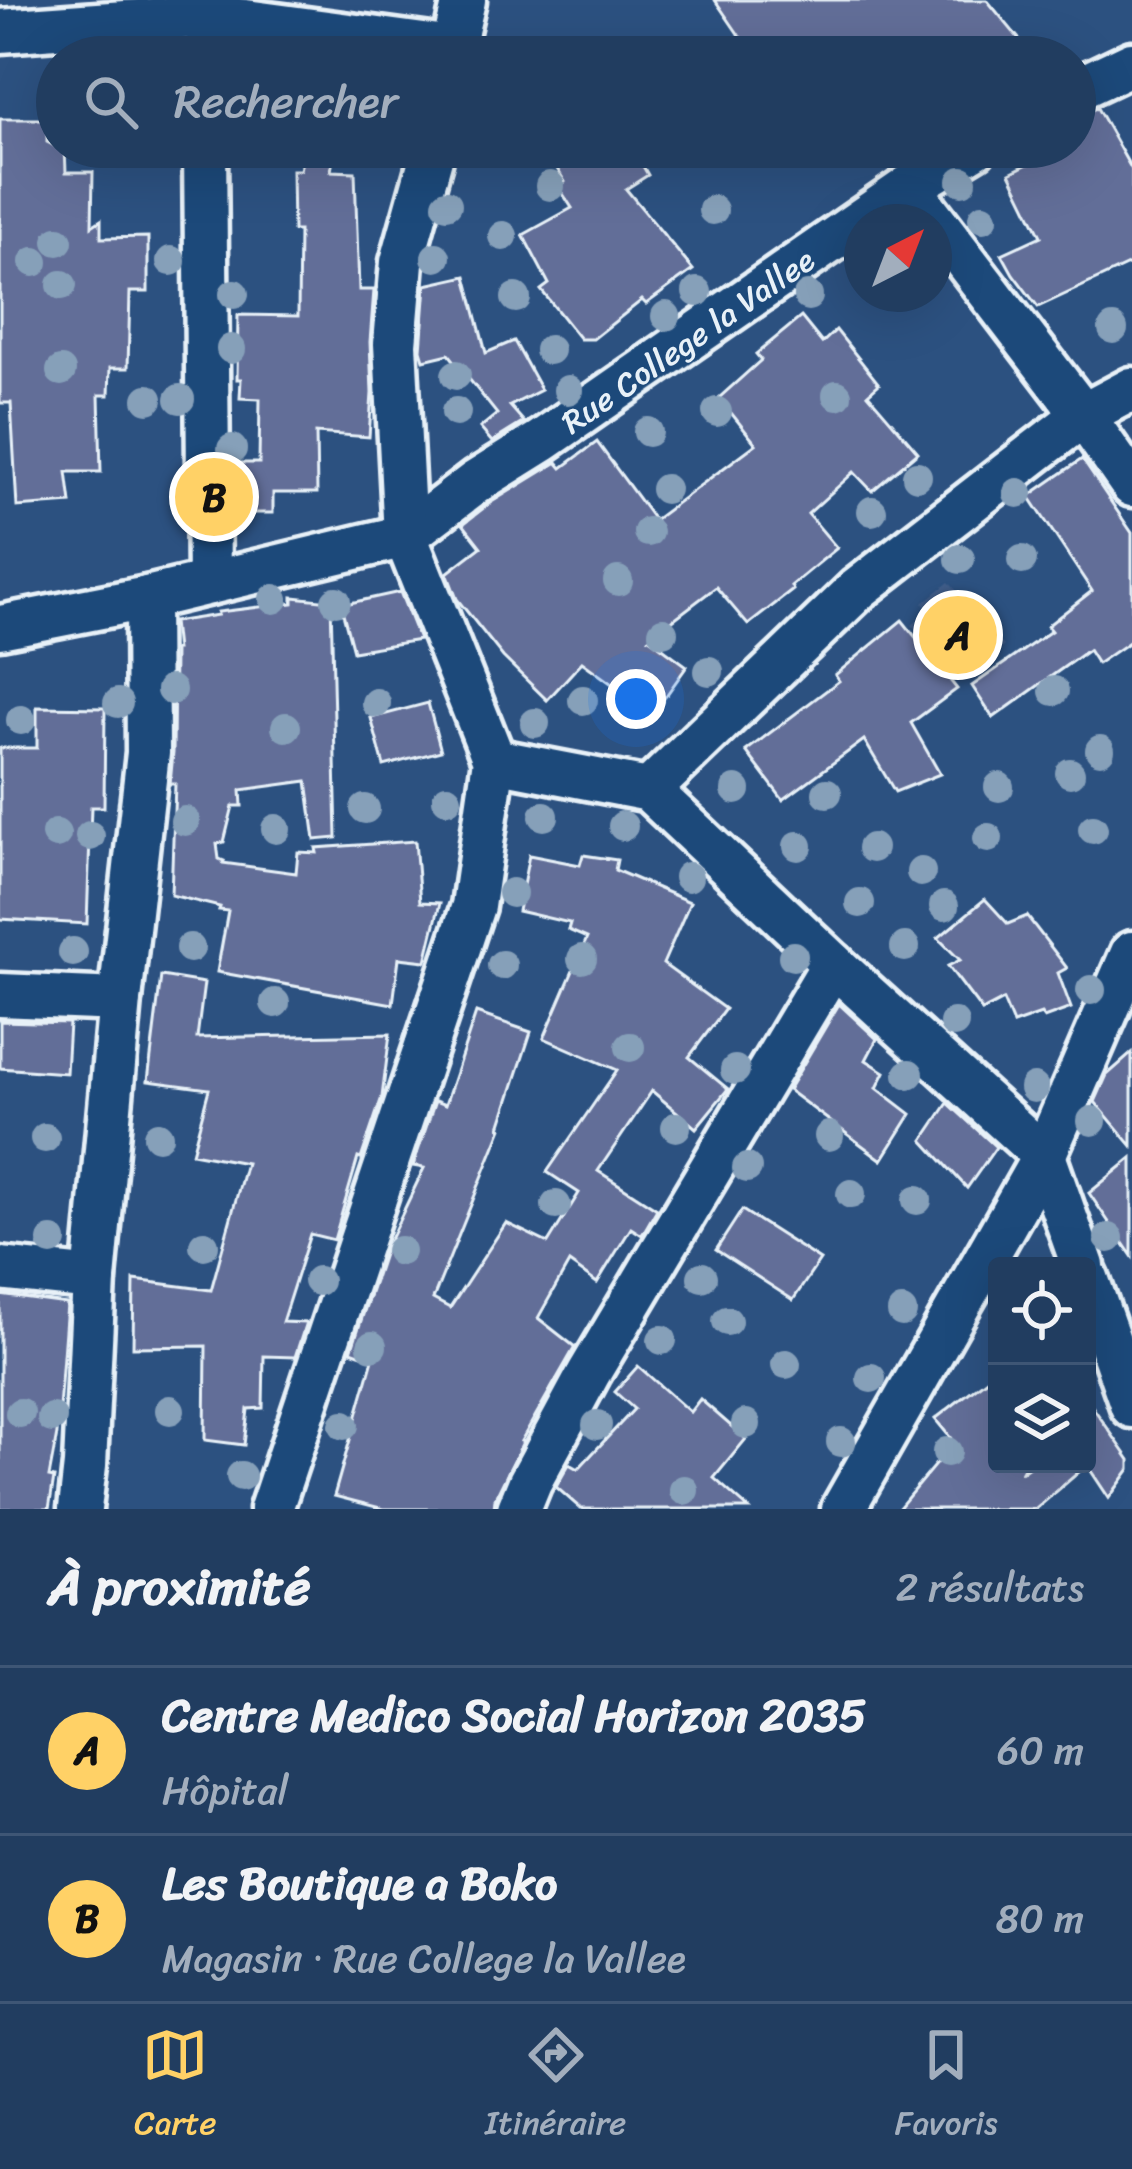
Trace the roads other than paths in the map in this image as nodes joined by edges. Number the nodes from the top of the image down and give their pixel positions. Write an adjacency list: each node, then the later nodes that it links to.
1 (464, 0): 5 (street)
2 (209, 24): 3 (street); 4 (street)
3 (0, 31)
4 (310, 36)
5 (456, 36)
6 (1132, 63): 7 (street)
7 (1096, 80)
8 (205, 168): 16 (street)
9 (428, 168): 15 (street)
10 (940, 168): 11 (street, Rue College la Vallee)
11 (909, 187): 13 (street); 15 (street, Rue College la Vallee)
12 (1132, 389): 13 (street)
13 (1082, 415): 14 (street); 20 (street)
14 (1132, 484)
15 (405, 536): 16 (street); 19 (street)
16 (209, 583): 17 (street)
17 (147, 598): 18 (street); 24 (street)
18 (0, 627)
19 (494, 760): 20 (street); 32 (street)
20 (649, 790): 22 (street)
21 (1132, 953): 25 (street)
22 (832, 964): 25 (street); 33 (street)
23 (0, 995): 24 (street)
24 (120, 1000): 28 (street)
25 (1044, 1156): 26 (street); 34 (street)
26 (1080, 1257)
27 (0, 1270): 28 (street)
28 (94, 1280): 31 (street)
29 (1096, 1304): 30 (street)
30 (1132, 1406)
31 (80, 1509)
32 (271, 1509)
33 (519, 1509)
34 (843, 1509)

